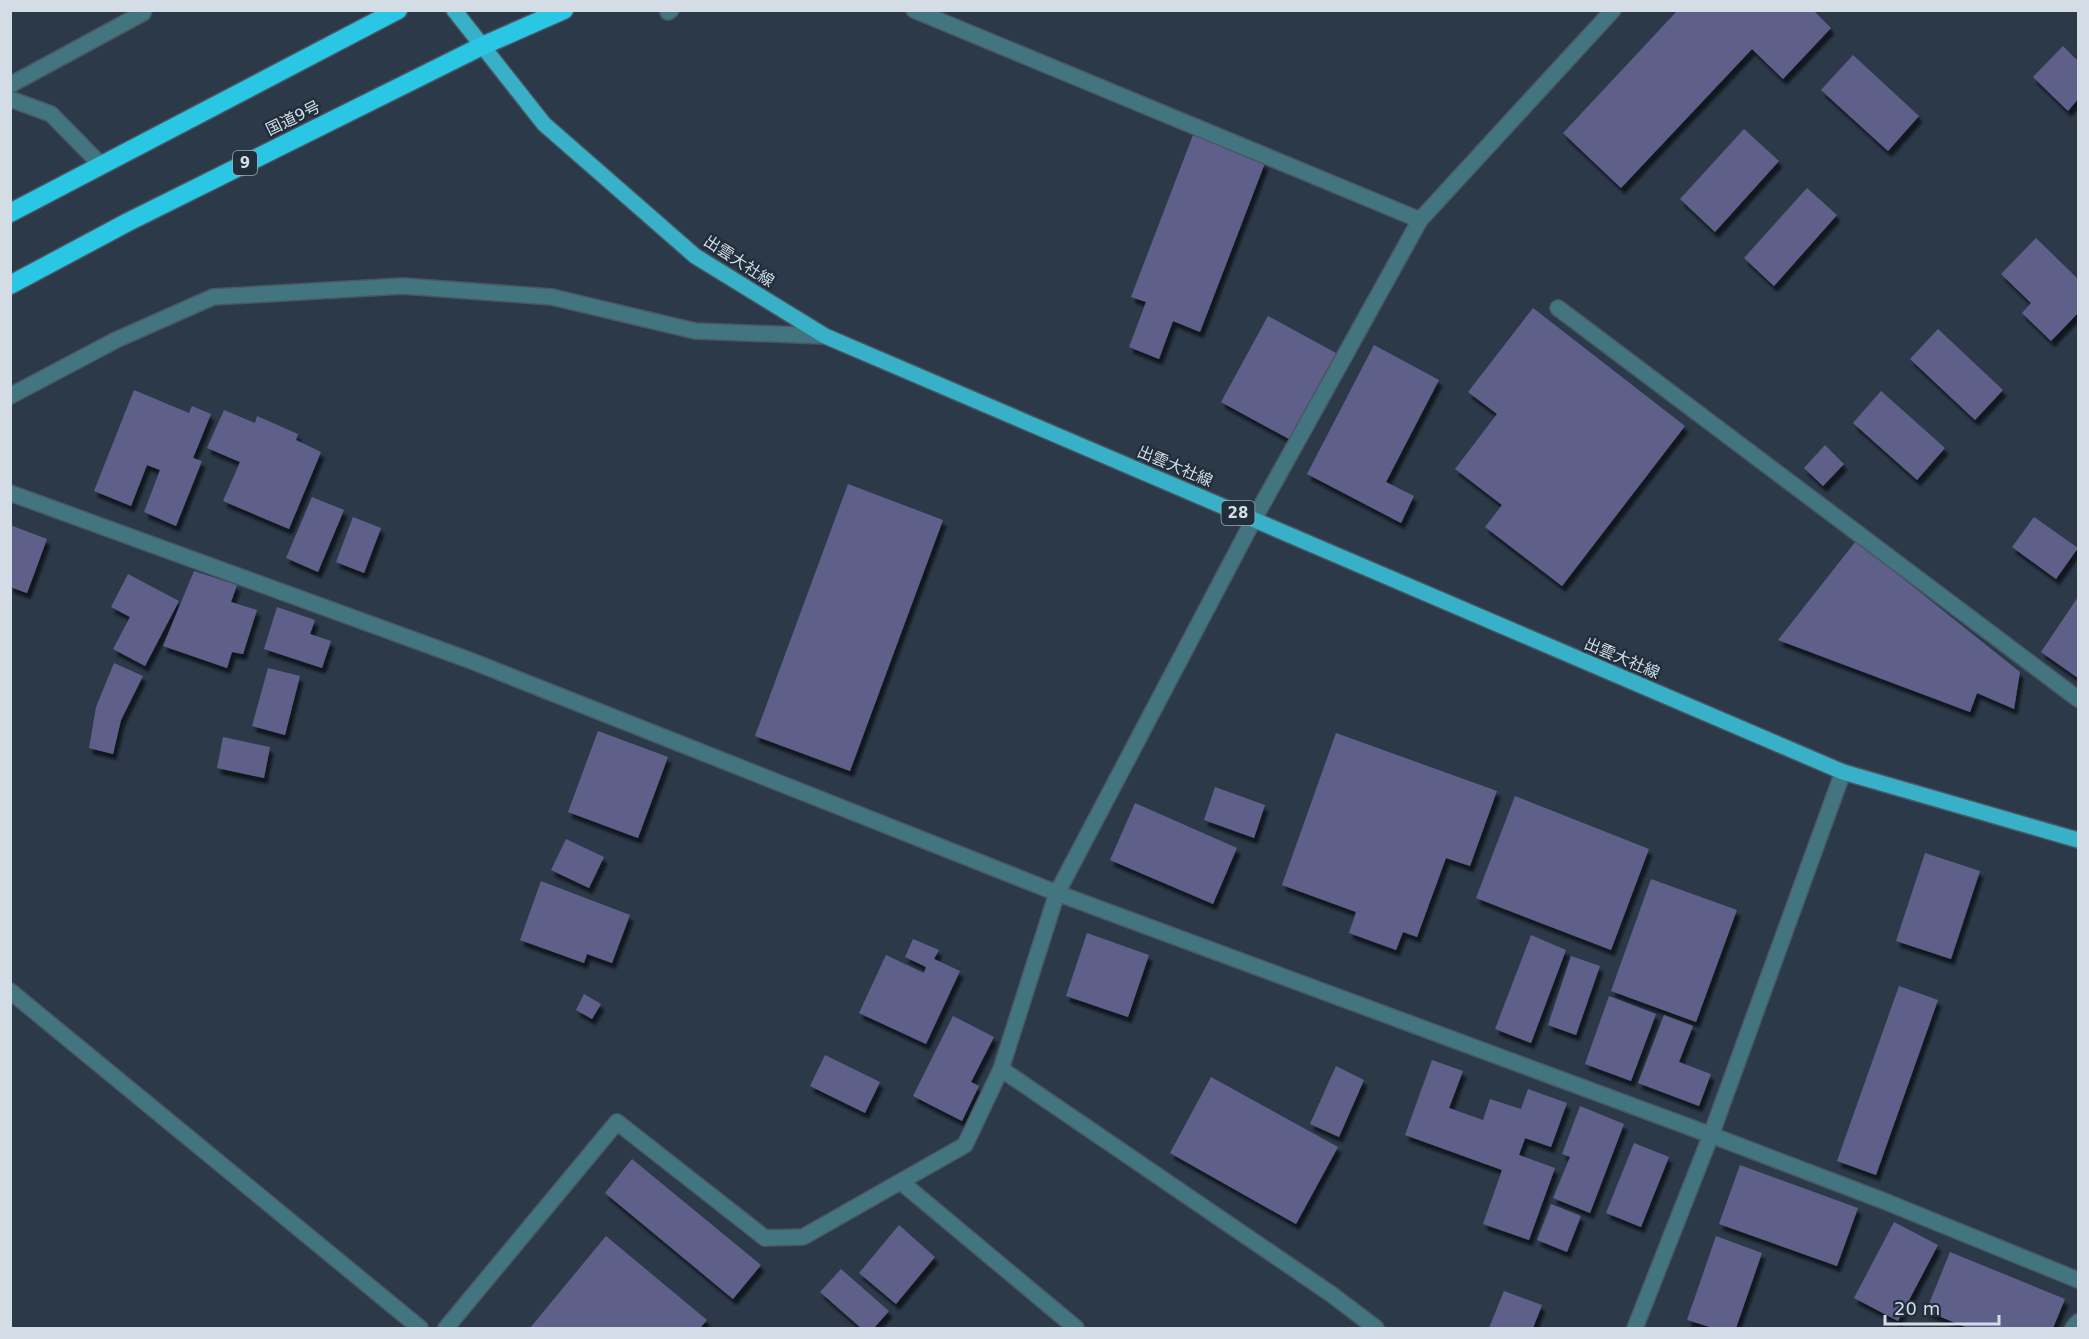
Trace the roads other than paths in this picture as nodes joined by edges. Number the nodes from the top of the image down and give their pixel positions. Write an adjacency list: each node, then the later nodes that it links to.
1 (144, 10): 8 (street)
2 (398, 10): 10 (highway)
3 (454, 10): 7 (main road, 出雲大社線 / 28)
4 (564, 10): 7 (highway, 国道9号 / 9)
5 (914, 10): 12 (street)
6 (1613, 10): 12 (street)
7 (482, 46): 13 (highway, 国道9号 / 9); 15 (main road, 出雲大社線 / 28)
8 (10, 85)
9 (10, 99): 10 (street)
10 (102, 166): 11 (highway)
11 (10, 213)
12 (1420, 220): 18 (street)
13 (10, 285)
14 (1558, 308): 19 (street)
15 (825, 336): 16 (street); 18 (main road, 出雲大社線 / 28)
16 (10, 396)
17 (10, 493): 22 (street)
18 (1254, 519): 20 (main road, 出雲大社線 / 28); 22 (street)
19 (2079, 699)
20 (1843, 772): 21 (main road, 出雲大社線 / 28); 25 (street)
21 (2079, 840)
22 (1057, 893): 24 (street); 25 (street)
23 (10, 991): 29 (street)
24 (1001, 1069): 26 (street); 32 (street)
25 (1711, 1135): 27 (street); 33 (street)
26 (901, 1182): 30 (street); 31 (street)
27 (2079, 1280)
28 (2079, 1322): 34 (street)
29 (420, 1329)
30 (446, 1329)
31 (1076, 1329)
32 (1376, 1329)
33 (1635, 1329)
34 (2073, 1329)

